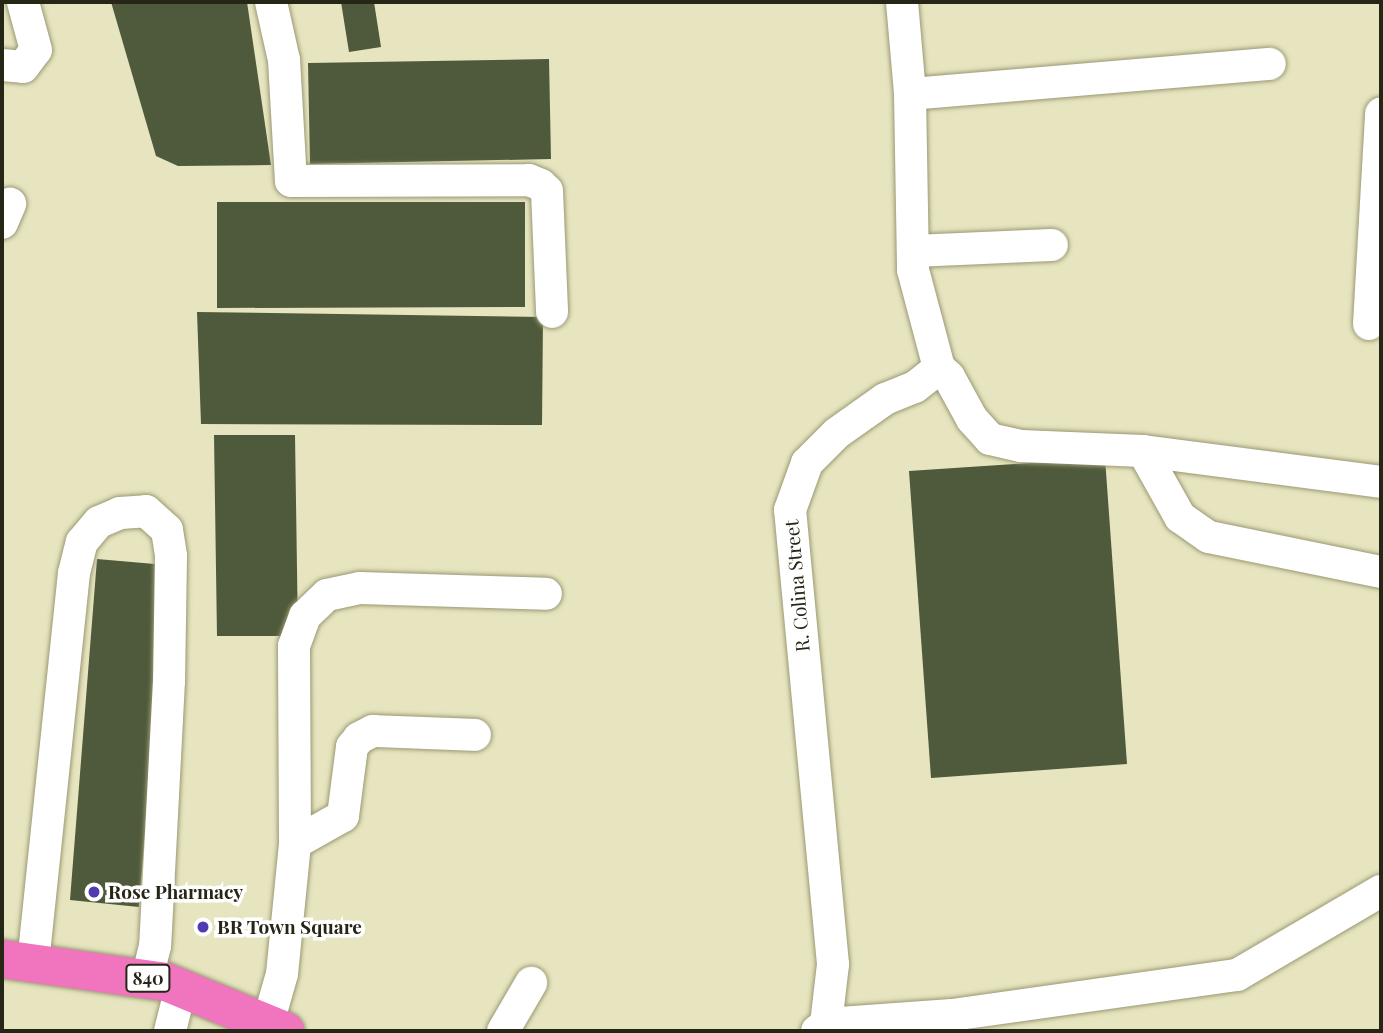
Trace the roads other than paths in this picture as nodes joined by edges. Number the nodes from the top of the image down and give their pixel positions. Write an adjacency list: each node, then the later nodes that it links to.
1 (23, 2): 5 (street)
2 (271, 2): 10 (street)
3 (902, 2): 6 (street)
4 (1270, 64): 6 (street)
5 (2, 65)
6 (910, 94): 9 (street)
7 (1381, 113): 11 (street)
8 (1052, 245): 9 (street)
9 (913, 251): 12 (street)
10 (552, 312)
11 (1369, 324)
12 (939, 368): 13 (street); 24 (street, R. Colina Street)
13 (1143, 451): 14 (street); 15 (street)
14 (1381, 482)
15 (1381, 572)
16 (546, 594): 18 (street)
17 (475, 735): 18 (street)
18 (295, 844): 23 (street)
19 (1381, 891): 24 (street)
20 (17, 961): 21 (highway, 840); 21 (street)
21 (164, 982): 23 (highway, 840); 25 (street)
22 (531, 983): 26 (street)
23 (277, 1027)
24 (821, 1028)
25 (170, 1031)
26 (503, 1031)

